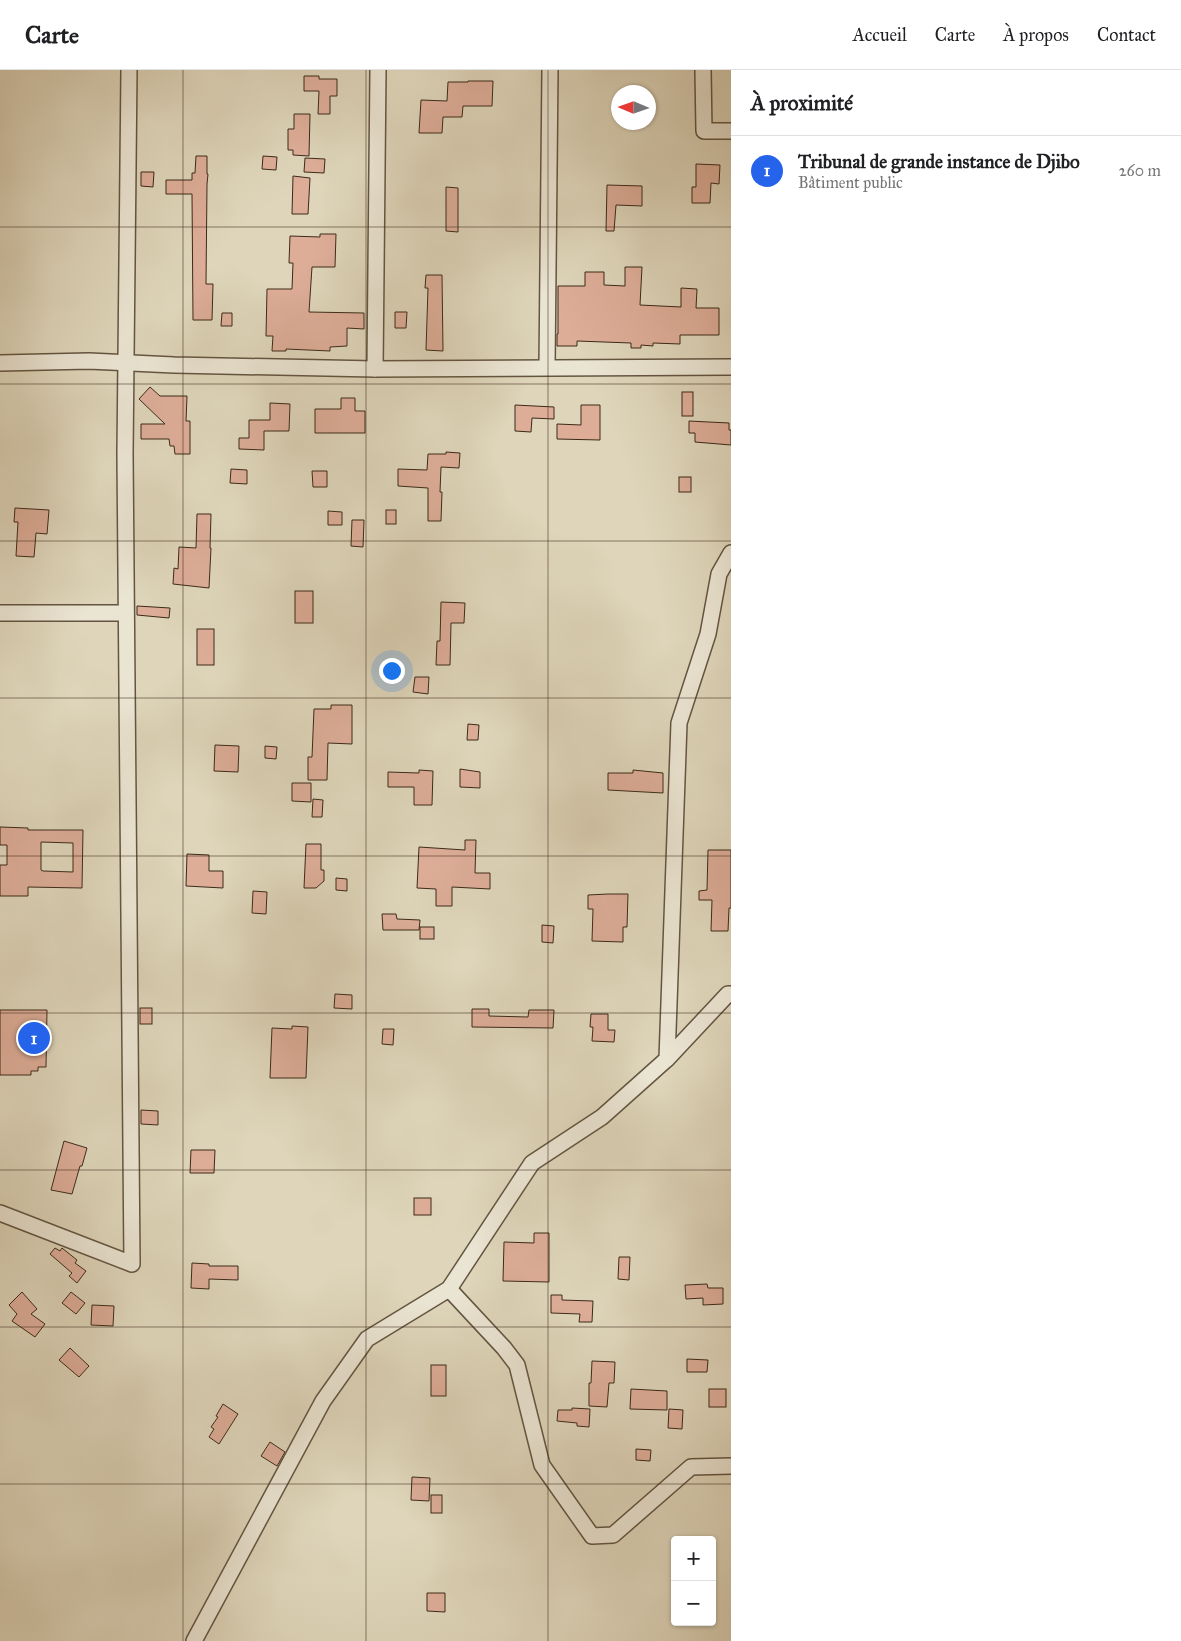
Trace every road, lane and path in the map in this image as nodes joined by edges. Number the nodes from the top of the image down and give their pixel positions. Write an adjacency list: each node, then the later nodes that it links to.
1 (129, 70): 6 (street)
2 (378, 70): 10 (street)
3 (550, 70): 8 (street)
4 (703, 70): 5 (street)
5 (731, 130)
6 (125, 362): 7 (street); 10 (street); 12 (street)
7 (0, 363)
8 (547, 367): 9 (street); 10 (street)
9 (731, 367)
10 (376, 369)
11 (731, 554): 15 (street)
12 (126, 613): 13 (street); 16 (street)
13 (0, 614)
14 (731, 994): 15 (street)
15 (667, 1059): 17 (street)
16 (0, 1213)
17 (449, 1290): 18 (street); 19 (street)
18 (731, 1466)
19 (194, 1641)

